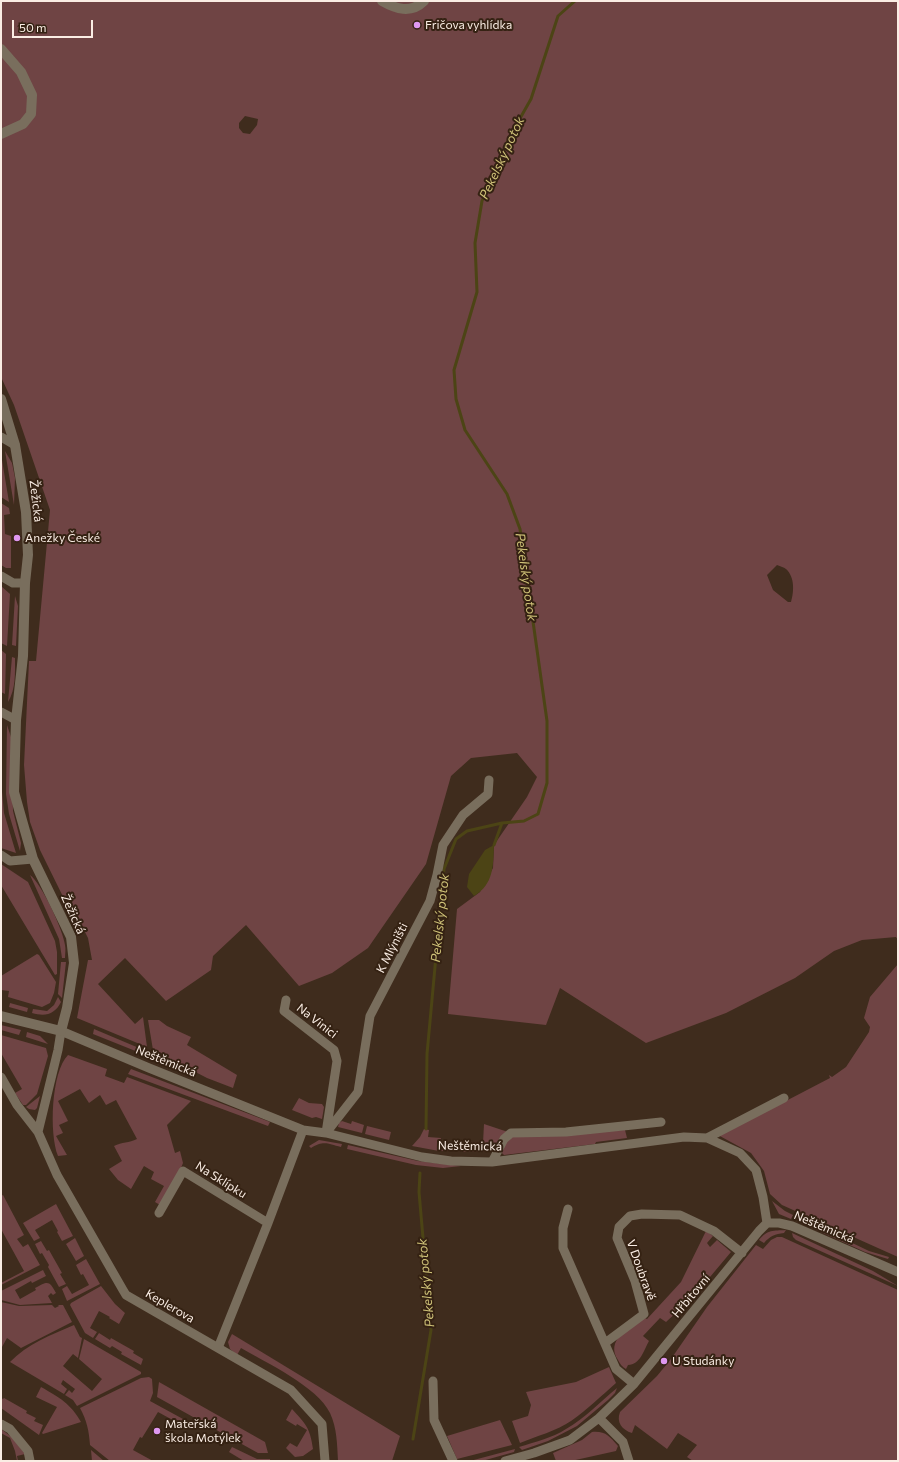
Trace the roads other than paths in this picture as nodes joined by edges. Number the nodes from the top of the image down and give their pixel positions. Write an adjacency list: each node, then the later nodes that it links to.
1 (382, 1): 2 (street)
2 (424, 1)
3 (1, 49): 4 (street)
4 (1, 134)
5 (1, 399): 7 (street, Žežická)
6 (1, 437): 7 (street)
7 (15, 445): 9 (street, Žežická)
8 (1, 576): 9 (street)
9 (24, 583): 11 (street, Žežická)
10 (1, 712): 11 (street)
11 (16, 720): 14 (street, Žežická)
12 (489, 780): 23 (street, K Mlýništi)
13 (1, 855): 14 (street)
14 (33, 859): 17 (street, Žežická)
15 (286, 1000): 23 (street, Na Vinici)
16 (1, 1016): 17 (street, Neštěmická)
17 (61, 1031): 21 (street, Neštěmická); 22 (street)
18 (1, 1077): 22 (street, Keplerova)
19 (784, 1098): 24 (street)
20 (662, 1122): 25 (street)
21 (303, 1130): 23 (street, Neštěmická); 28 (street)
22 (38, 1132): 33 (street, Keplerova)
23 (326, 1133): 25 (street, Neštěmická)
24 (707, 1138): 25 (street, Neštěmická); 29 (street, Neštěmická)
25 (492, 1162)
26 (568, 1209): 32 (street)
27 (159, 1213): 28 (street, Na Sklípku)
28 (268, 1223): 33 (street)
29 (767, 1223): 30 (street, Hřbitovní); 31 (street, Neštěmická)
30 (742, 1253): 32 (street, V Doubravě); 35 (street, Hřbitovní)
31 (898, 1272)
32 (605, 1342): 35 (street)
33 (218, 1348): 39 (street, Keplerova)
34 (433, 1381): 40 (street)
35 (634, 1384): 36 (street, Hřbitovní)
36 (599, 1418): 41 (street, Hřbitovní); 42 (street)
37 (1, 1424): 38 (street)
38 (30, 1461)
39 (324, 1461)
40 (453, 1461)
41 (505, 1461)
42 (629, 1461)

